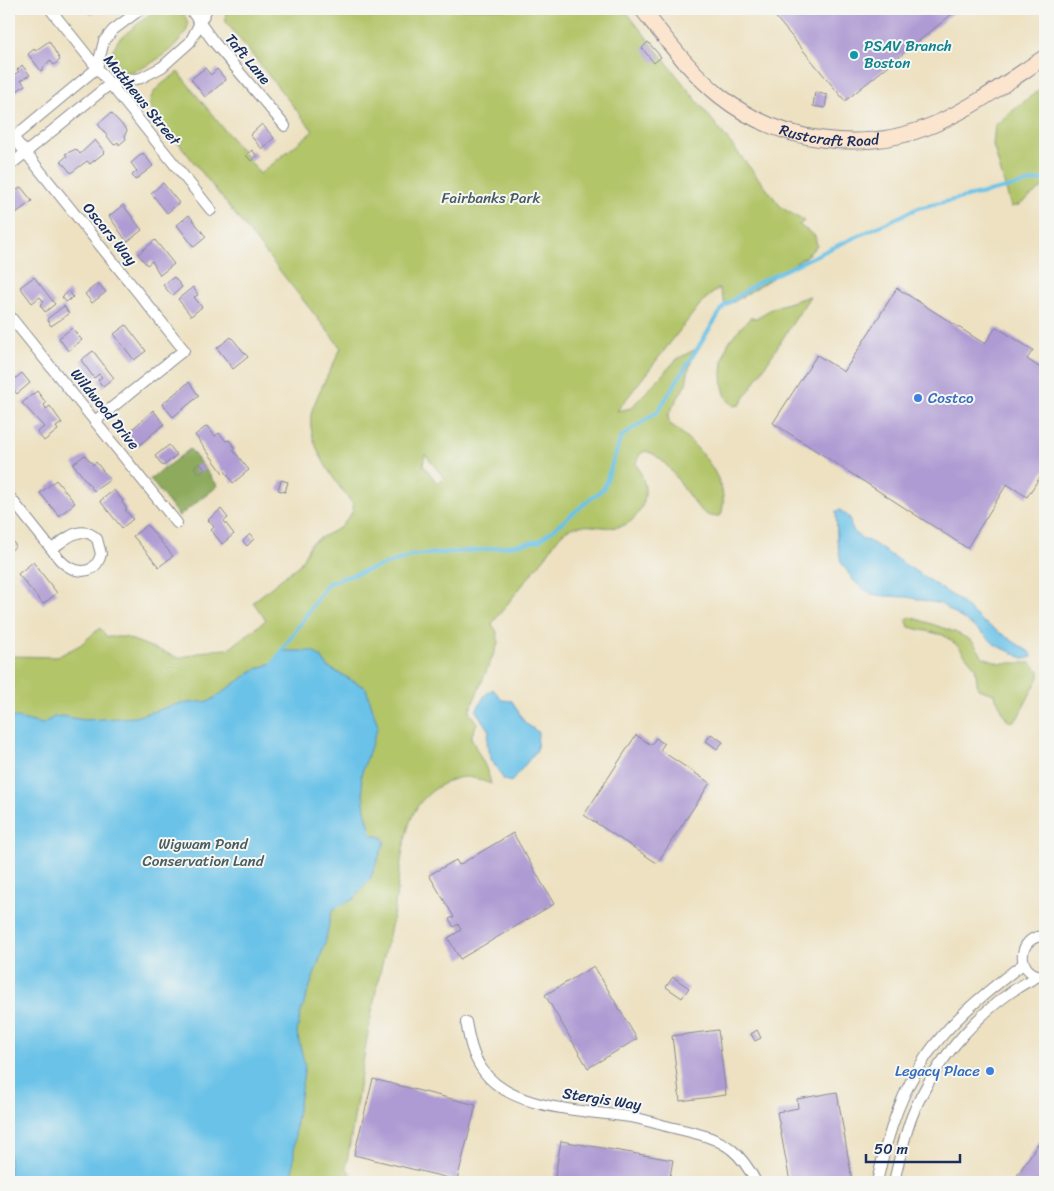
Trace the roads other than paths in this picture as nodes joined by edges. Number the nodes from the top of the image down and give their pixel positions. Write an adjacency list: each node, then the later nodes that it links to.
1 (50, 9): 8 (street, Matthews Street)
2 (141, 9): 8 (street)
3 (190, 9): 6 (street, Taft Lane)
4 (207, 9): 6 (street)
5 (642, 9): 7 (main road, Rustcraft Road)
6 (200, 23): 9 (street); 10 (street, Taft Lane)
7 (1045, 57)
8 (96, 68): 9 (street, Matthews Street); 11 (street)
9 (110, 84): 12 (street); 14 (street, Matthews Street)
10 (285, 126)
11 (11, 139): 12 (street, Oscars Way)
12 (25, 152): 13 (street); 16 (street, Oscars Way)
13 (9, 166)
14 (211, 210)
15 (9, 315): 16 (street, Wildwood Drive)
16 (95, 420): 18 (street, Wildwood Drive)
17 (9, 496): 19 (street)
18 (177, 523)
19 (52, 549): 19 (street)
20 (1045, 936): 21 (street)
21 (1023, 964): 22 (street); 25 (street)
22 (1042, 976): 26 (street)
23 (466, 1022): 24 (street, Stergis Way)
24 (756, 1182)
25 (877, 1182)
26 (894, 1182)

